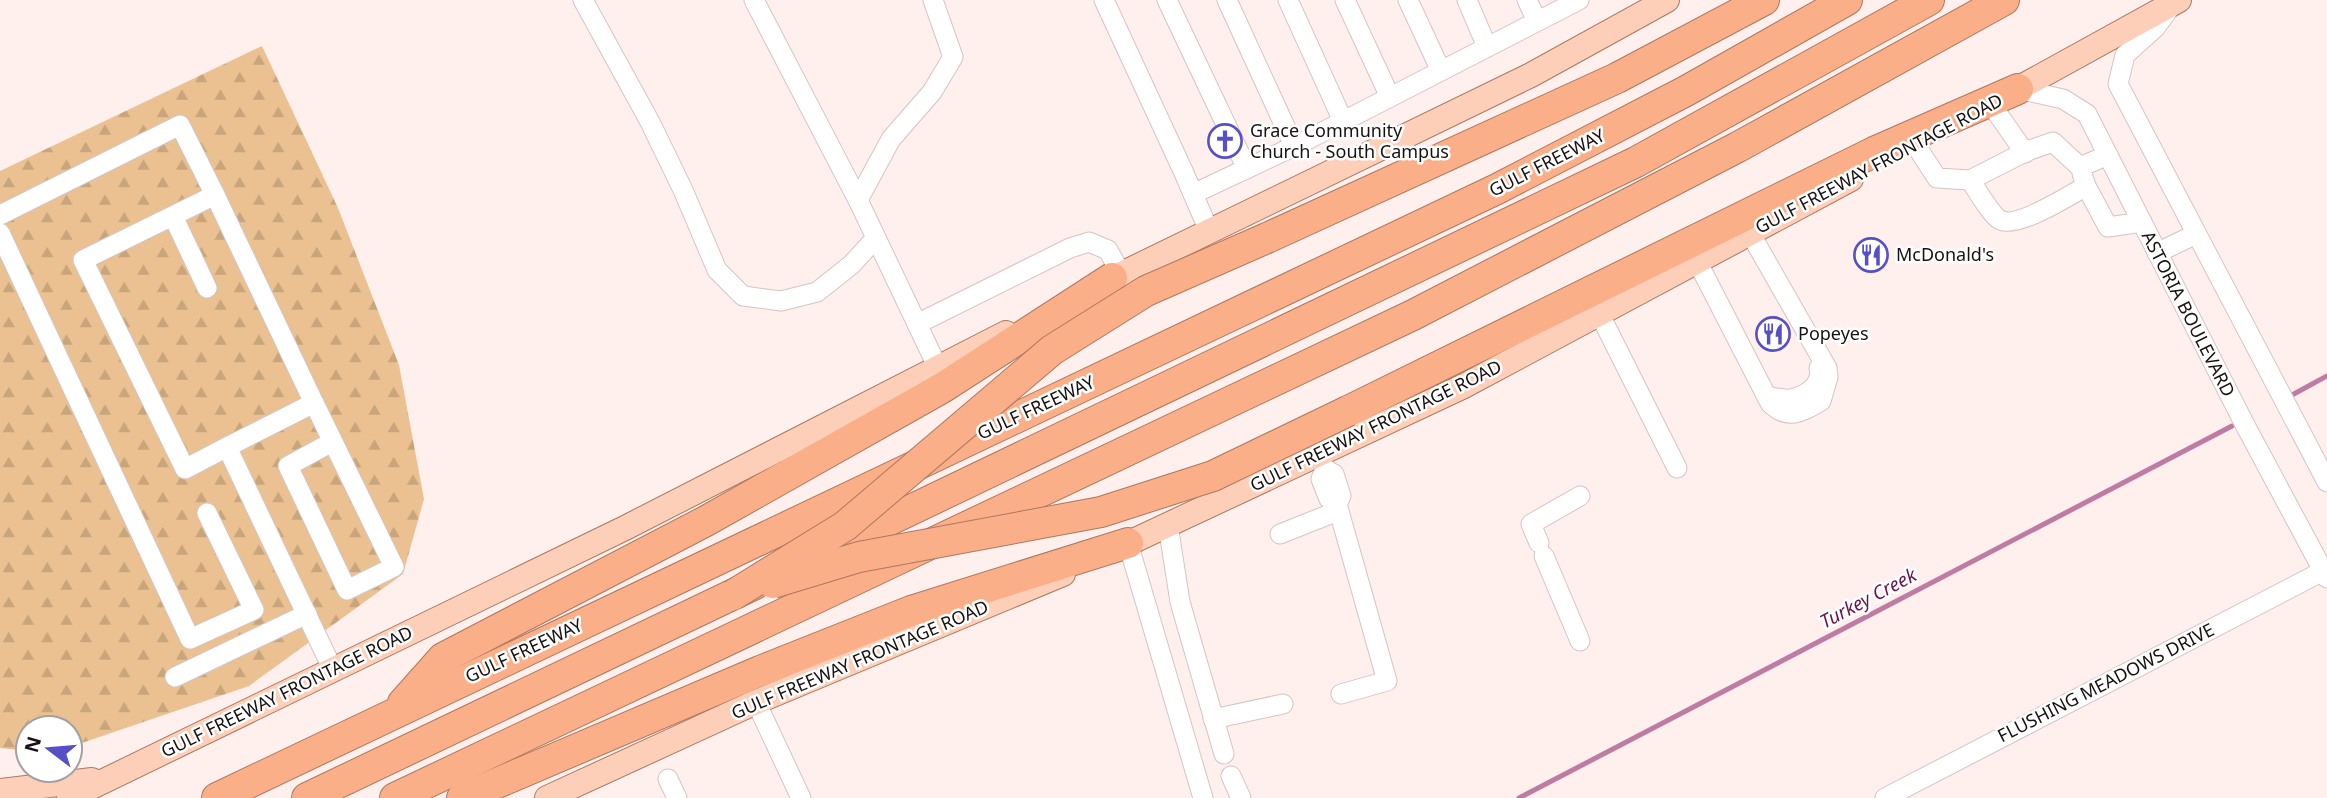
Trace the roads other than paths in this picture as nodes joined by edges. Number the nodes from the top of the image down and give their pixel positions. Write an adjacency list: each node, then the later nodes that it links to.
1 (583, 0): 43 (street)
2 (754, 0): 35 (street)
3 (933, 0): 35 (street)
4 (1104, 0): 33 (street)
5 (1167, 0): 30 (street)
6 (1227, 0): 27 (street)
7 (1288, 0): 25 (street)
8 (1345, 0): 23 (street)
9 (1408, 0): 21 (street)
10 (1466, 0): 20 (street)
11 (1527, 0): 19 (street)
12 (1579, 0): 19 (street)
13 (1667, 0): 39 (main road, GULF FREEWAY FRONTAGE ROAD)
14 (1764, 0): 64 (highway, bridge)
15 (1847, 0): 72 (highway, GULF FREEWAY)
16 (1929, 0): 64 (highway, GULF FREEWAY, bridge)
17 (2004, 0): 82 (highway)
18 (2177, 1): 22 (main road, GULF FREEWAY FRONTAGE ROAD); 42 (street)
19 (1537, 21): 20 (street)
20 (1488, 47): 21 (street)
21 (1441, 71): 23 (street)
22 (2018, 89): 24 (main road, GULF FREEWAY FRONTAGE ROAD); 29 (street, ASTORIA BOULEVARD); 64 (highway, bridge)
23 (1390, 97): 25 (street)
24 (1991, 104): 26 (main road, GULF FREEWAY FRONTAGE ROAD); 28 (street)
25 (1343, 121): 27 (street)
26 (1915, 144): 32 (street); 41 (main road, GULF FREEWAY FRONTAGE ROAD)
27 (1294, 146): 30 (street)
28 (2025, 153): 31 (street); 32 (street)
29 (2108, 155): 31 (street); 38 (street, ASTORIA BOULEVARD)
30 (1247, 169): 33 (street)
31 (2083, 177): 32 (street); 38 (street)
32 (1970, 180)
33 (1193, 194): 39 (street)
34 (215, 195): 36 (street); 37 (street); 51 (street)
35 (858, 200): 43 (street)
36 (0, 215)
37 (173, 216): 47 (street); 53 (street)
38 (2142, 222): 44 (street, ASTORIA BOULEVARD)
39 (1209, 231): 46 (main road, GULF FREEWAY FRONTAGE ROAD)
40 (0, 233): 59 (street)
41 (1750, 233): 45 (main road, GULF FREEWAY FRONTAGE ROAD); 45 (street)
42 (2196, 234): 44 (street); 56 (street)
43 (876, 239): 49 (street)
44 (2157, 253): 63 (street, ASTORIA BOULEVARD)
45 (1697, 261): 48 (main road, GULF FREEWAY FRONTAGE ROAD)
46 (1117, 276): 49 (street); 50 (main road, GULF FREEWAY FRONTAGE ROAD); 72 (highway)
47 (207, 288)
48 (1599, 313): 54 (main road, GULF FREEWAY FRONTAGE ROAD); 55 (street)
49 (916, 324): 50 (street)
50 (938, 368): 67 (main road, GULF FREEWAY FRONTAGE ROAD)
51 (314, 403): 52 (street); 53 (street)
52 (332, 442): 52 (street)
53 (227, 447): 65 (street)
54 (1322, 462): 58 (street); 60 (main road, GULF FREEWAY FRONTAGE ROAD)
55 (1678, 468)
56 (2327, 482)
57 (1580, 496): 66 (street)
58 (1337, 508): 61 (street); 69 (street)
59 (207, 513)
60 (1168, 525): 62 (main road, GULF FREEWAY FRONTAGE ROAD); 73 (street)
61 (1280, 534)
62 (1128, 544): 70 (main road, GULF FREEWAY FRONTAGE ROAD); 83 (highway); 87 (street)
63 (2326, 573): 89 (street, FLUSHING MEADOWS DRIVE)
64 (733, 595): 81 (highway, GULF FREEWAY)
65 (307, 614): 67 (street); 68 (street)
66 (1580, 641)
67 (334, 670): 76 (main road, GULF FREEWAY FRONTAGE ROAD)
68 (175, 677)
69 (1341, 694)
70 (756, 702): 84 (main road, GULF FREEWAY FRONTAGE ROAD); 86 (street)
71 (1283, 704): 73 (street)
72 (393, 713): 80 (highway, GULF FREEWAY)
73 (1213, 719): 74 (street)
74 (1224, 754)
75 (1231, 776): 88 (street)
76 (110, 778): 78 (main road); 79 (main road, GULF FREEWAY FRONTAGE ROAD)
77 (668, 779): 85 (street)
78 (0, 791)
79 (69, 798)
80 (217, 798)
81 (307, 798)
82 (395, 798)
83 (462, 798)
84 (547, 798)
85 (677, 798)
86 (801, 798)
87 (1203, 798)
88 (1241, 798)
89 (1885, 798)

